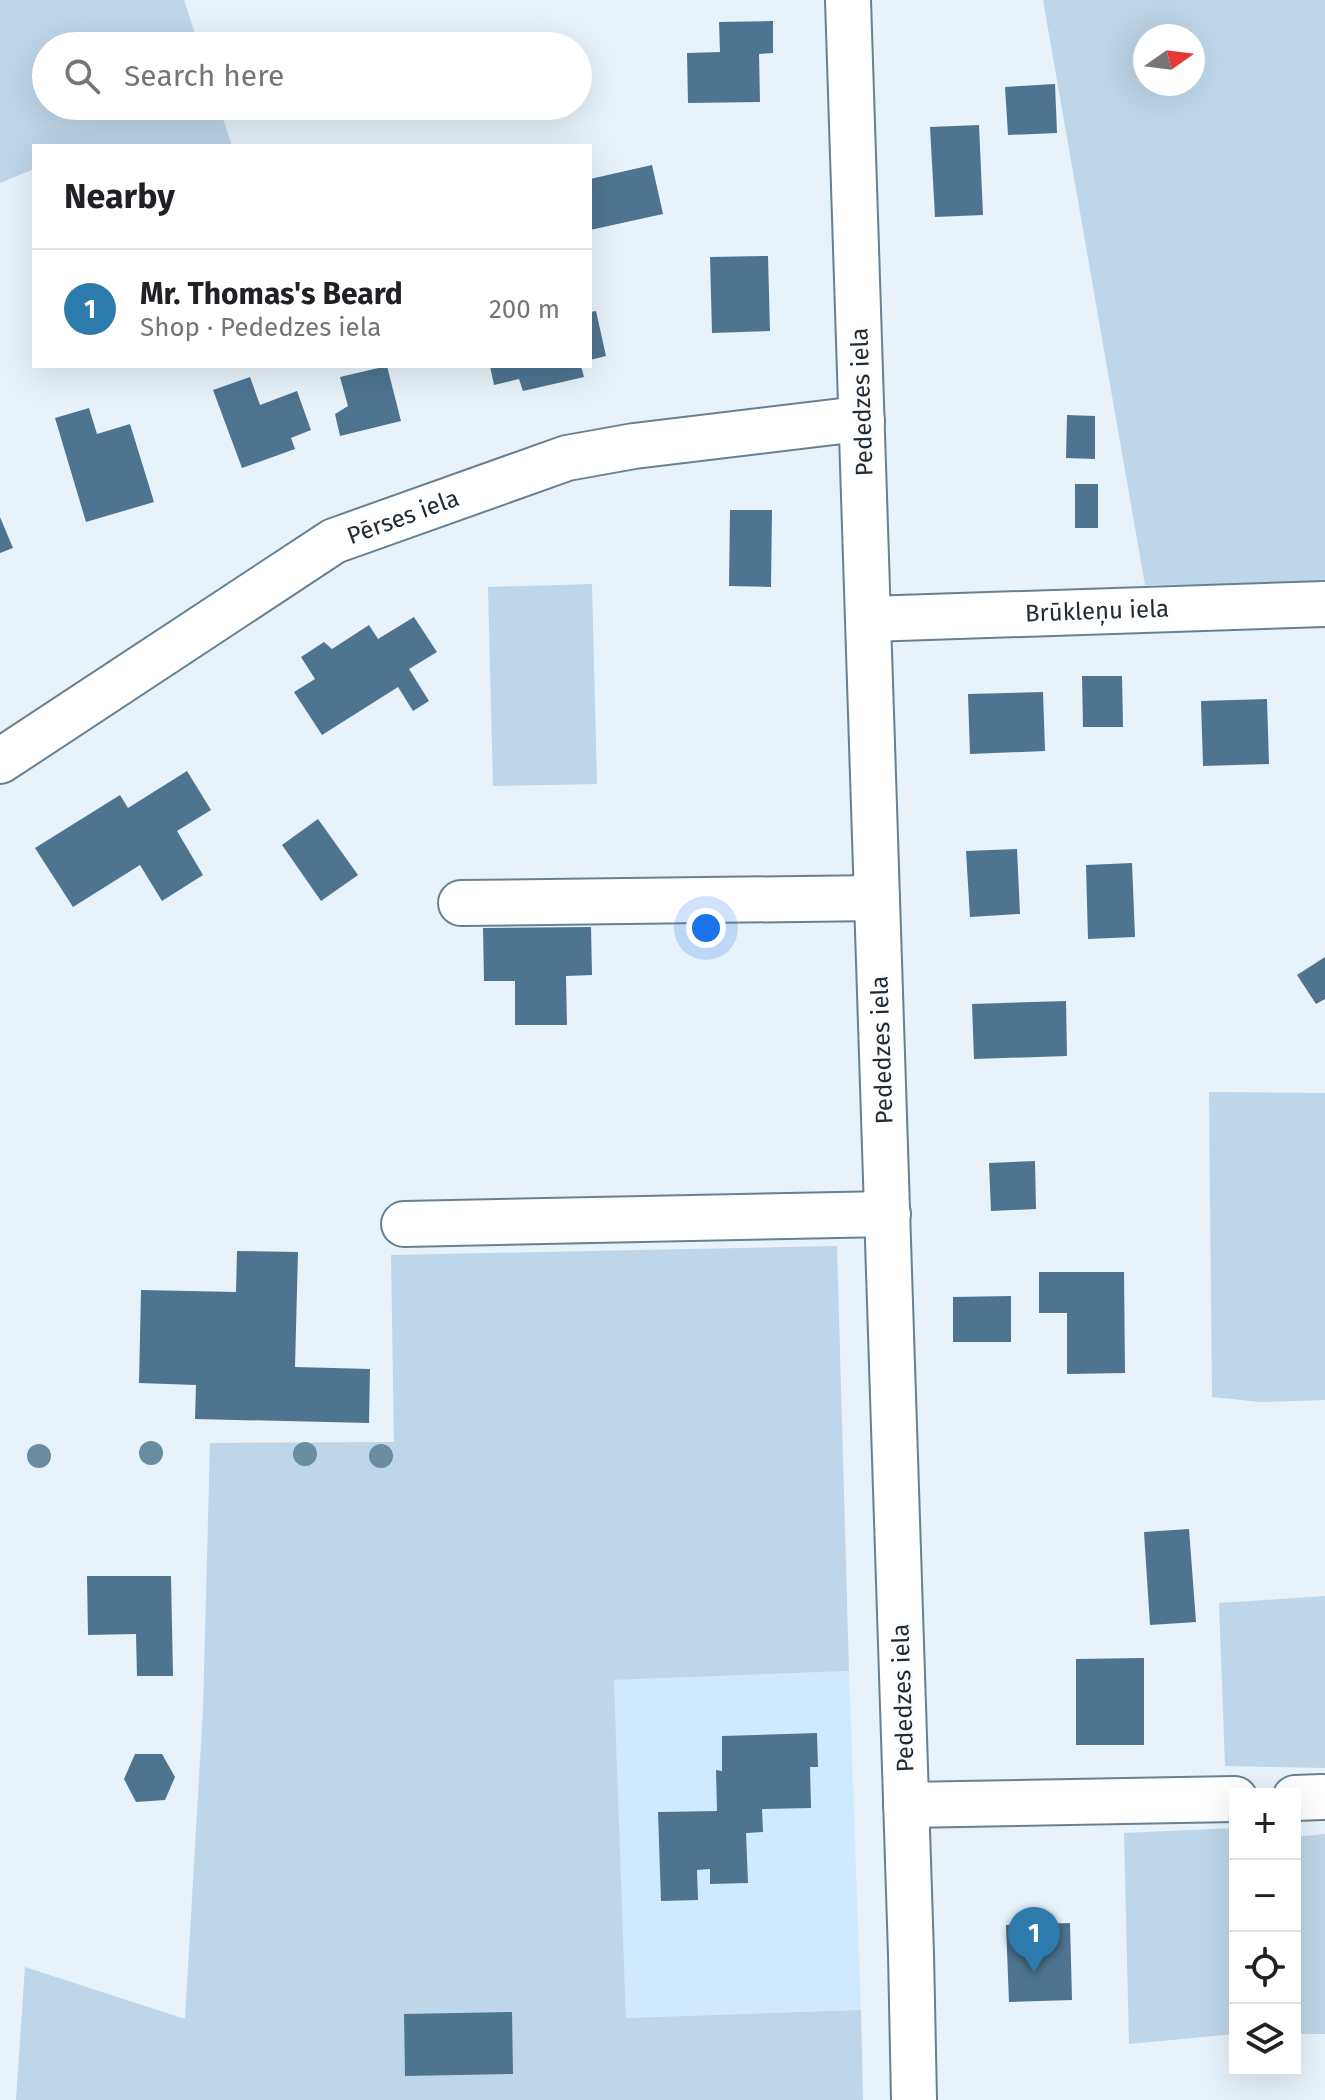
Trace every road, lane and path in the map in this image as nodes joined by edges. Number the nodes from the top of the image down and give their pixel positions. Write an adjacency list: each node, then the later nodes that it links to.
1 (848, 0): 2 (street, Pededzes iela)
2 (862, 421): 4 (street, Pededzes iela); 5 (street, Pērses iela)
3 (1325, 604): 4 (street, Brūkleņu iela)
4 (869, 619): 6 (street, Pededzes iela)
5 (0, 761)
6 (877, 898): 7 (street); 8 (street, Pededzes iela)
7 (461, 903)
8 (888, 1214): 9 (street); 11 (street, Pededzes iela)
9 (404, 1224)
10 (1229, 1799): 11 (street)
11 (906, 1805): 12 (street, Pededzes iela)
12 (914, 2100)

